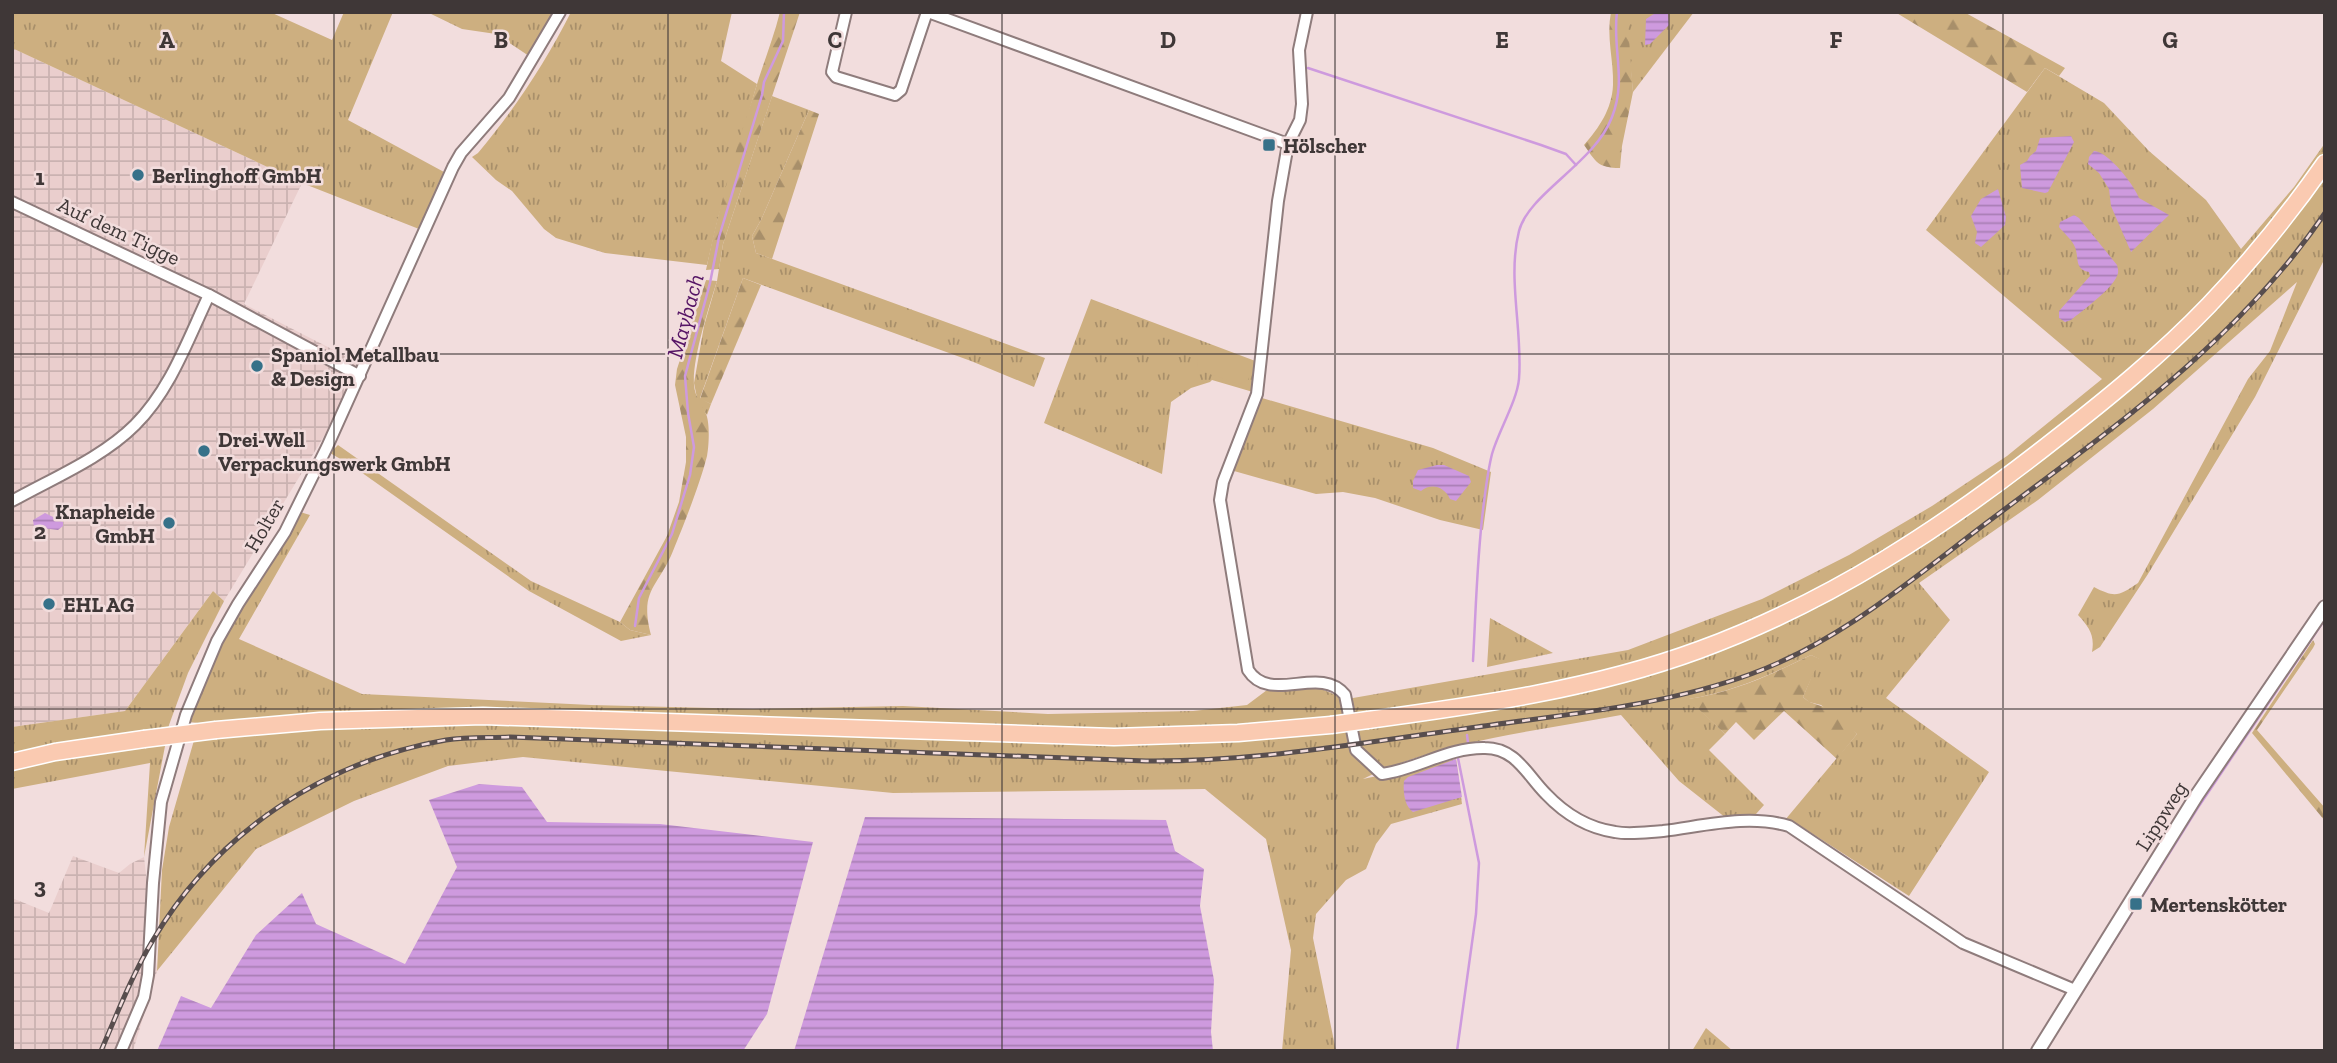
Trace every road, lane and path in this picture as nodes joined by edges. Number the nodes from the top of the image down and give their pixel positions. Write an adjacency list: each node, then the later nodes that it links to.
1 (560, 12): 9 (street, Holter)
2 (846, 12): 3 (street)
3 (927, 12): 5 (street)
4 (1307, 12): 5 (street)
5 (1289, 144): 13 (street)
6 (2325, 163): 12 (main road, bridge)
7 (12, 202): 8 (street, Auf dem Tigge)
8 (209, 295): 9 (street, Auf dem Tigge); 10 (street)
9 (360, 376): 14 (street, Holter)
10 (12, 501)
11 (2325, 607): 13 (street, Lippweg)
12 (12, 762)
13 (2075, 990): 15 (street, Lippweg)
14 (121, 1051)
15 (2038, 1051)

